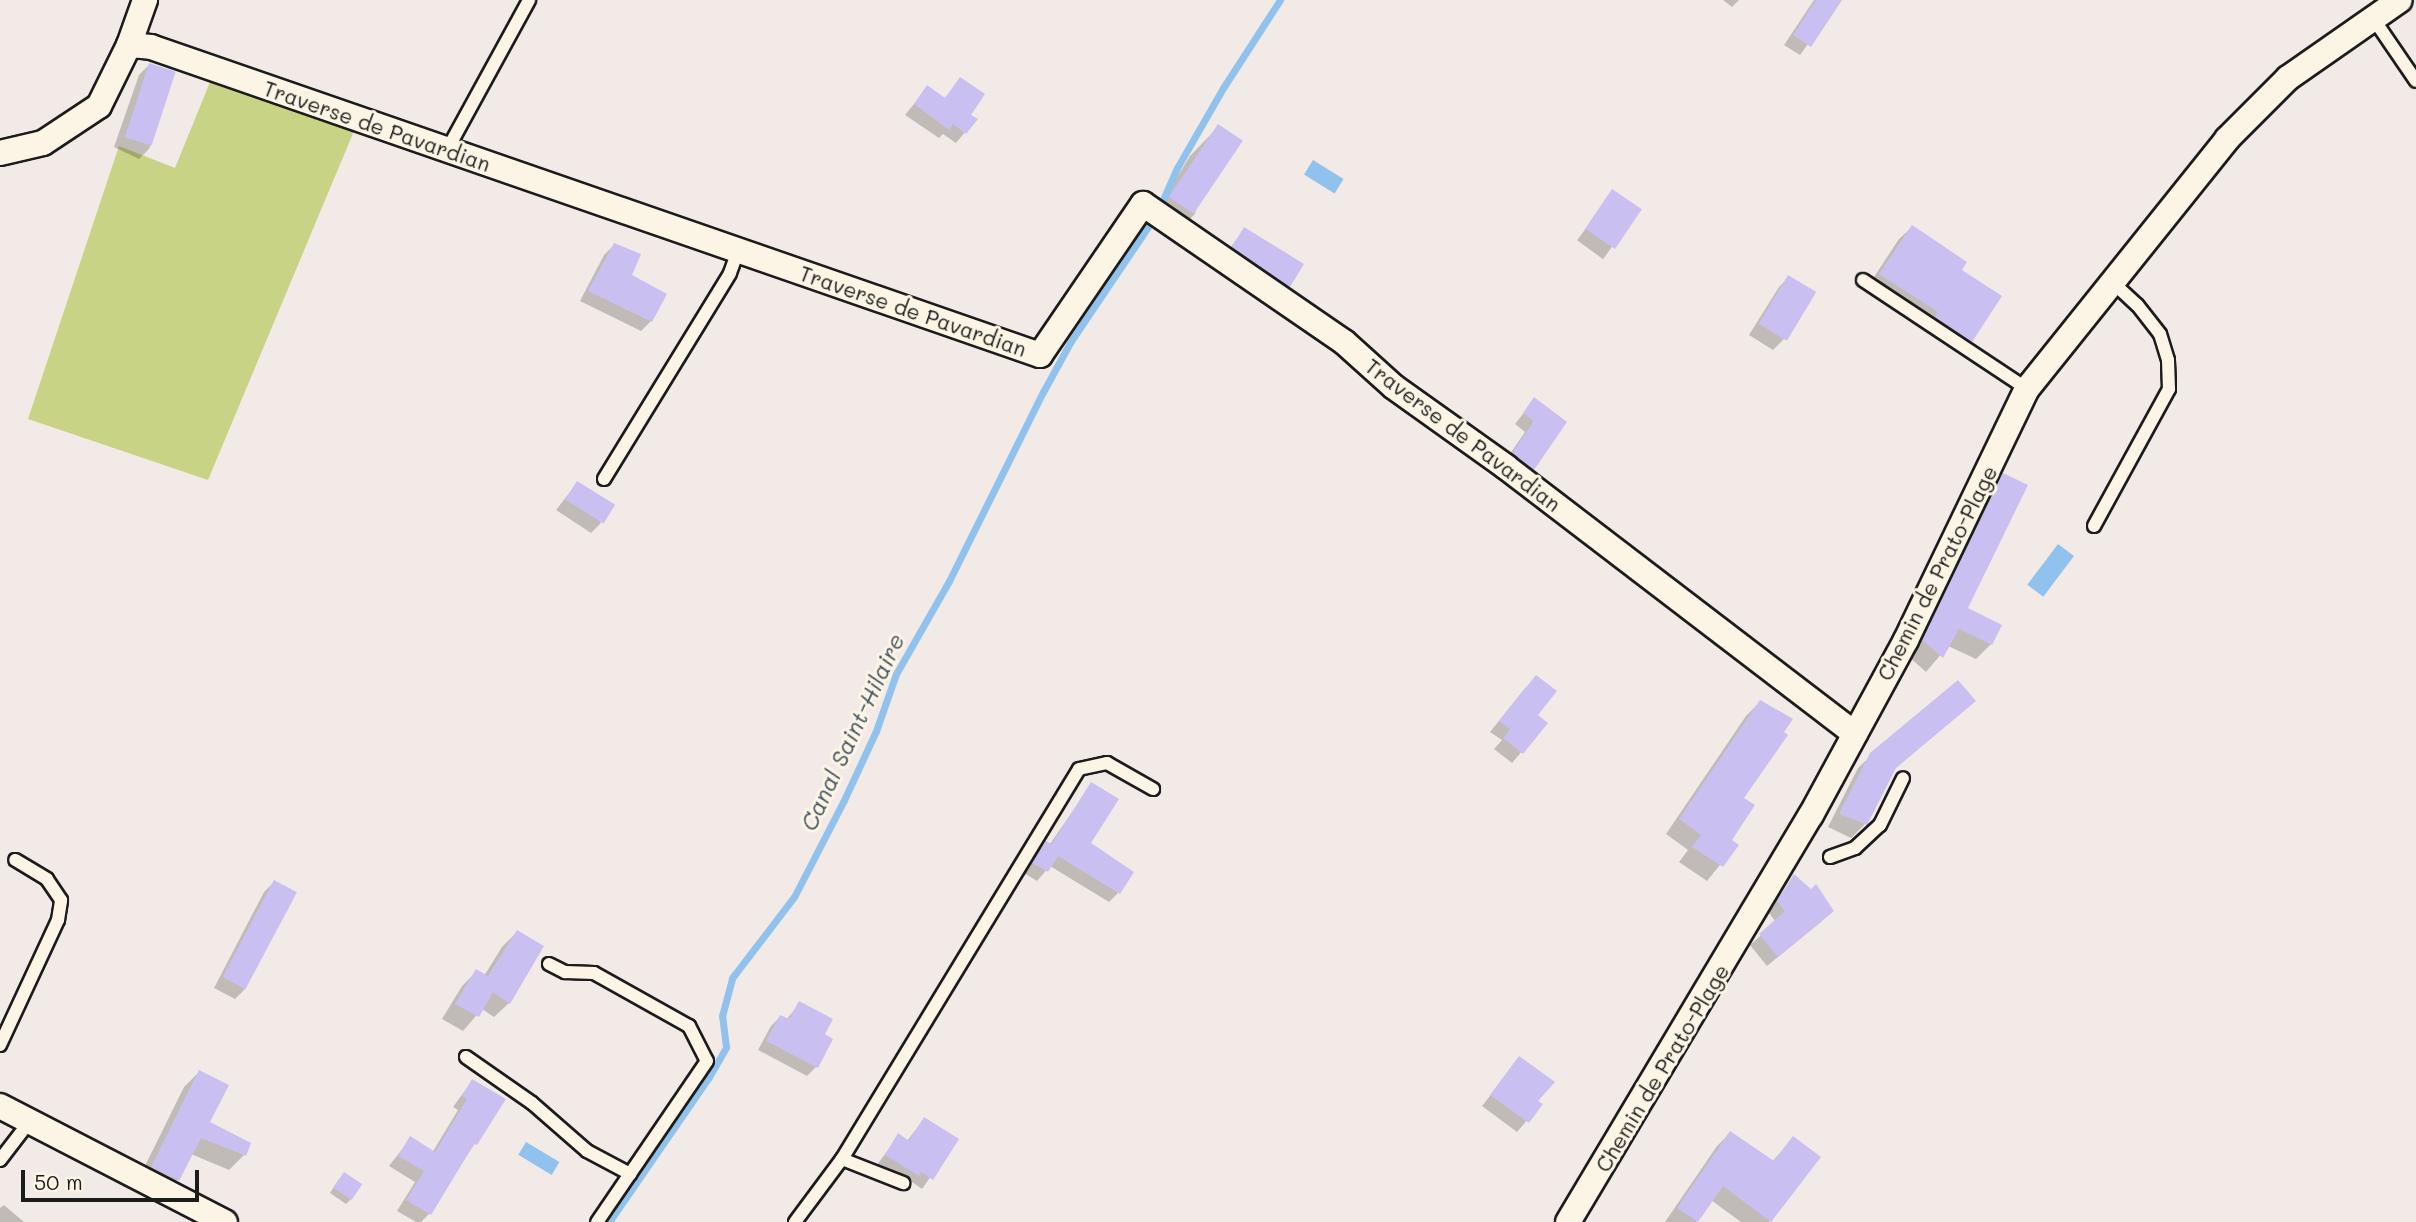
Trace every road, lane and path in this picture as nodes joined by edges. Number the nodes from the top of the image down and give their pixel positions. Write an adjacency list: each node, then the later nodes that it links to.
1 (145, 0): 5 (street)
2 (529, 0): 7 (lane)
3 (2399, 0): 4 (street, Chemin de Prato-Plage)
4 (2372, 18): 6 (lane); 11 (street, Chemin de Prato-Plage)
5 (129, 45): 7 (street, Traverse de Pavardian); 8 (street)
6 (2416, 81)
7 (447, 150): 9 (street, Traverse de Pavardian)
8 (0, 153)
9 (738, 251): 13 (lane); 15 (street, Traverse de Pavardian)
10 (1863, 280): 12 (lane)
11 (2112, 282): 12 (street, Chemin de Prato-Plage); 14 (lane)
12 (2027, 389): 15 (street, Chemin de Prato-Plage)
13 (604, 479)
14 (2094, 526)
15 (1855, 734): 32 (street, Chemin de Prato-Plage)
16 (1903, 778): 18 (lane)
17 (1153, 789): 25 (lane)
18 (1830, 856)
19 (15, 860): 21 (lane)
20 (549, 964): 27 (lane)
21 (0, 1045)
22 (466, 1057): 27 (lane)
23 (0, 1106): 24 (street)
24 (30, 1121): 26 (lane); 29 (street)
25 (842, 1159): 28 (lane); 31 (lane)
26 (0, 1160)
27 (630, 1174): 30 (lane)
28 (902, 1183)
29 (225, 1222)
30 (597, 1222)
31 (795, 1222)
32 (1568, 1222)

